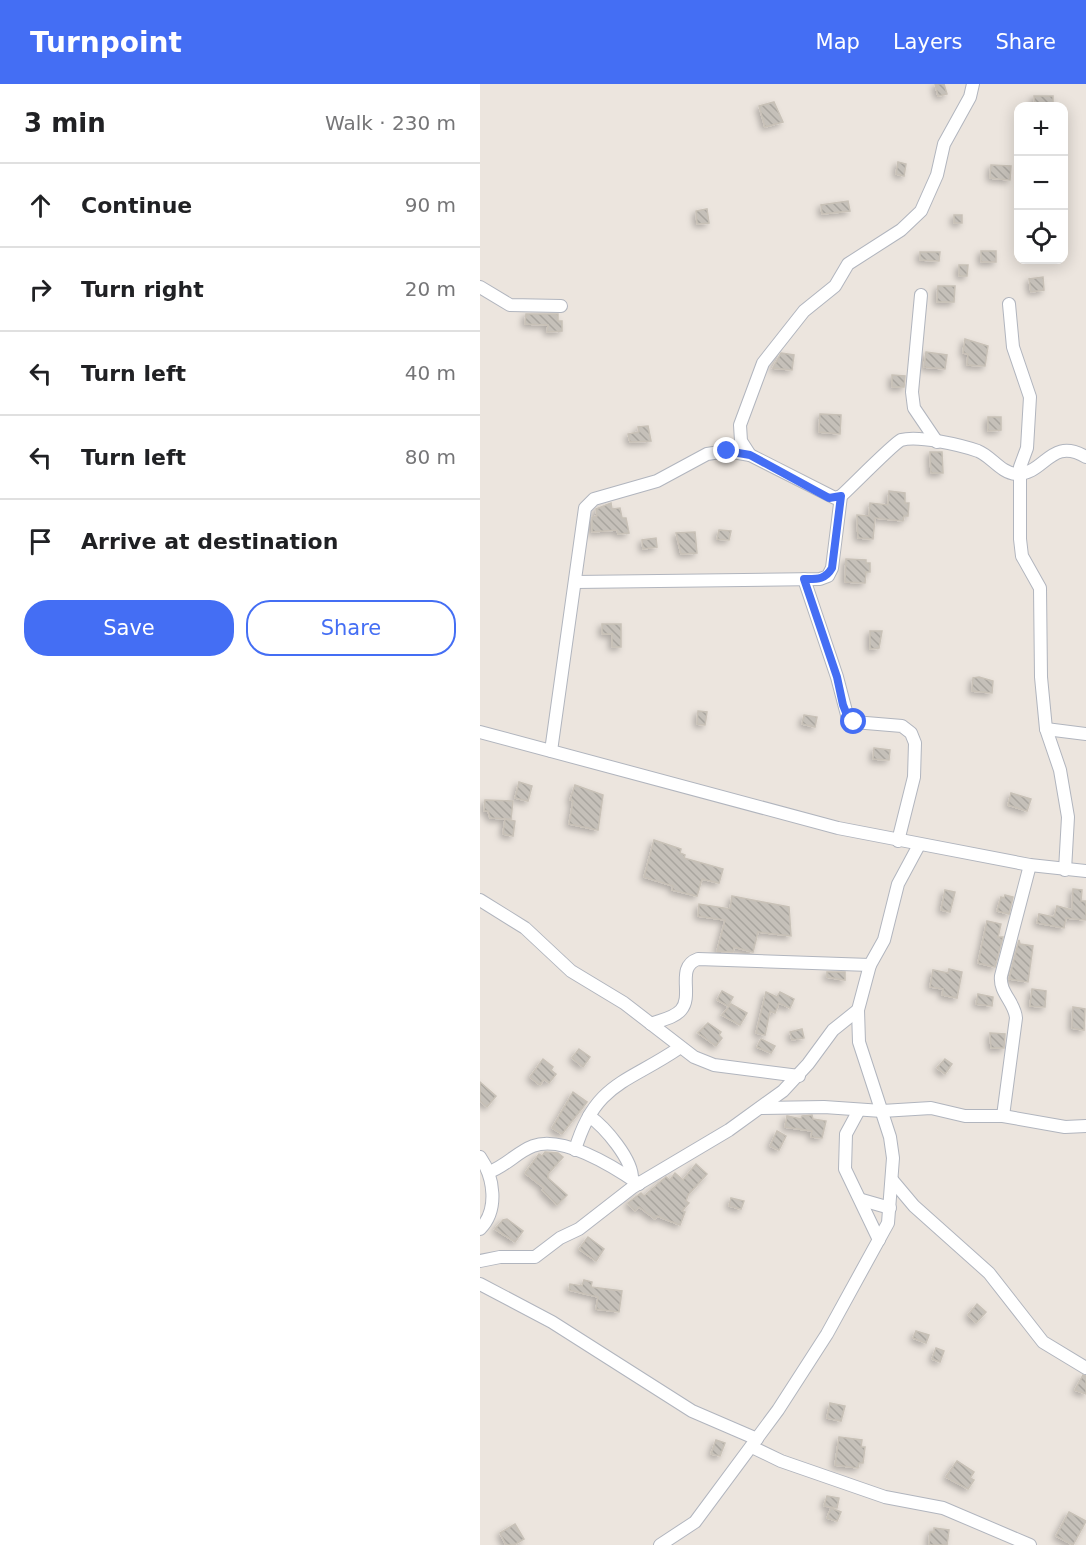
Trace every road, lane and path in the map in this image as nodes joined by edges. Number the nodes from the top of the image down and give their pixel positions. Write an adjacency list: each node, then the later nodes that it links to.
1 (973, 84): 7 (street)
2 (480, 287): 5 (street)
3 (921, 296): 6 (street)
4 (1009, 304): 9 (street)
5 (561, 306)
6 (937, 442): 9 (street); 10 (street)
7 (750, 455): 10 (street); 12 (street)
8 (1086, 457): 9 (street)
9 (1020, 474): 13 (street)
10 (841, 496): 11 (street)
11 (804, 579): 12 (street); 18 (street)
12 (575, 582): 17 (street)
13 (1046, 729): 15 (street); 21 (street)
14 (480, 732): 16 (street); 17 (street)
15 (1086, 734)
16 (480, 738)
17 (551, 751): 18 (street)
18 (898, 841): 19 (street)
19 (919, 845): 20 (street); 24 (street)
20 (1030, 865): 21 (street); 33 (street)
21 (1065, 870): 22 (street)
22 (1086, 871)
23 (480, 900): 26 (street)
24 (870, 965): 25 (street); 26 (street)
25 (858, 1010): 28 (street); 31 (street)
26 (651, 1024): 27 (street)
27 (679, 1048): 28 (street); 32 (street)
28 (799, 1076): 29 (street)
29 (760, 1108): 30 (street); 38 (street)
30 (859, 1110): 31 (street); 40 (street)
31 (882, 1112): 33 (street); 39 (street)
32 (589, 1116): 35 (street); 38 (street)
33 (1003, 1116): 34 (street)
34 (1086, 1126)
35 (575, 1150): 37 (street); 38 (street)
36 (480, 1157): 37 (street)
37 (489, 1172): 42 (street)
38 (635, 1181): 44 (street)
39 (893, 1181): 41 (street); 46 (street)
40 (862, 1200): 41 (street); 43 (street)
41 (890, 1208): 43 (street)
42 (480, 1228)
43 (879, 1240): 47 (street)
44 (480, 1261)
45 (480, 1284): 47 (street)
46 (1086, 1368)
47 (754, 1443): 48 (street); 49 (street)
48 (660, 1545)
49 (1030, 1545)

